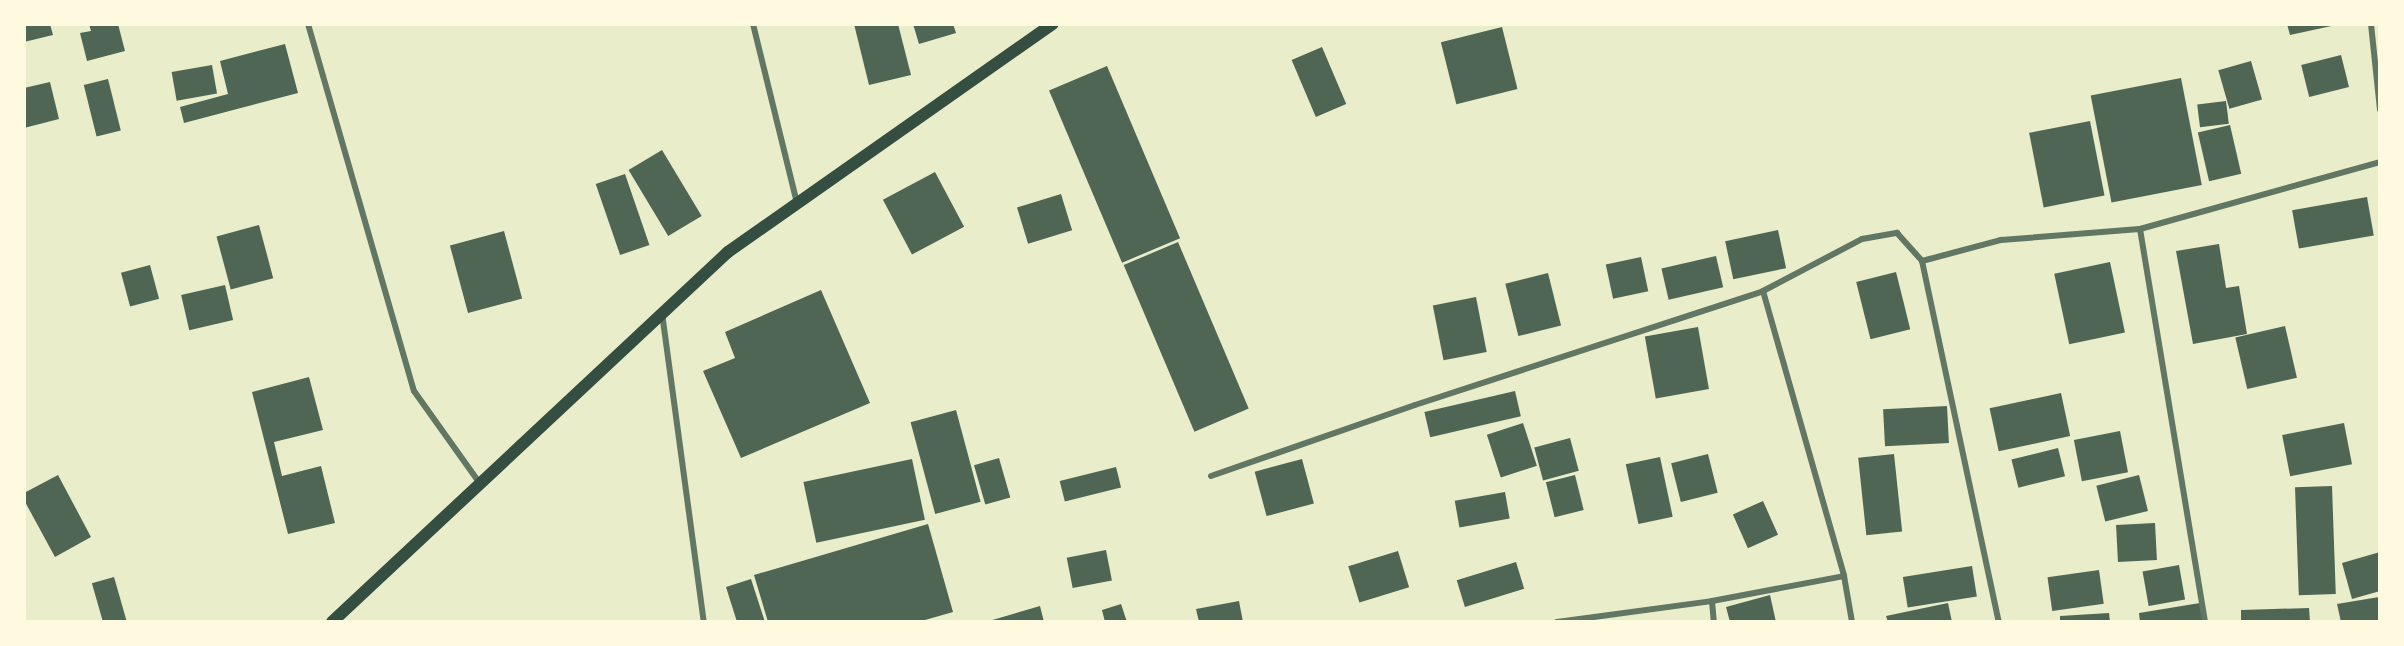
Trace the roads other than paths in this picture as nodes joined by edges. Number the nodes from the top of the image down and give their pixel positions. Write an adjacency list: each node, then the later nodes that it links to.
1 (308, 24): 13 (street)
2 (753, 24): 7 (street)
3 (1053, 24): 7 (main road)
4 (2371, 24): 5 (street)
5 (2380, 110)
6 (2380, 162): 8 (street)
7 (796, 203): 11 (main road)
8 (2140, 229): 9 (street); 22 (street)
9 (1922, 261): 10 (street); 21 (street)
10 (1763, 291): 12 (street); 14 (street)
11 (662, 312): 13 (main road); 17 (street)
12 (1211, 476)
13 (479, 482): 16 (main road)
14 (1844, 576): 15 (street); 20 (street)
15 (1712, 602): 18 (street); 19 (street)
16 (332, 622)
17 (704, 622)
18 (1557, 622)
19 (1714, 622)
20 (1852, 622)
21 (1999, 622)
22 (2205, 622)

